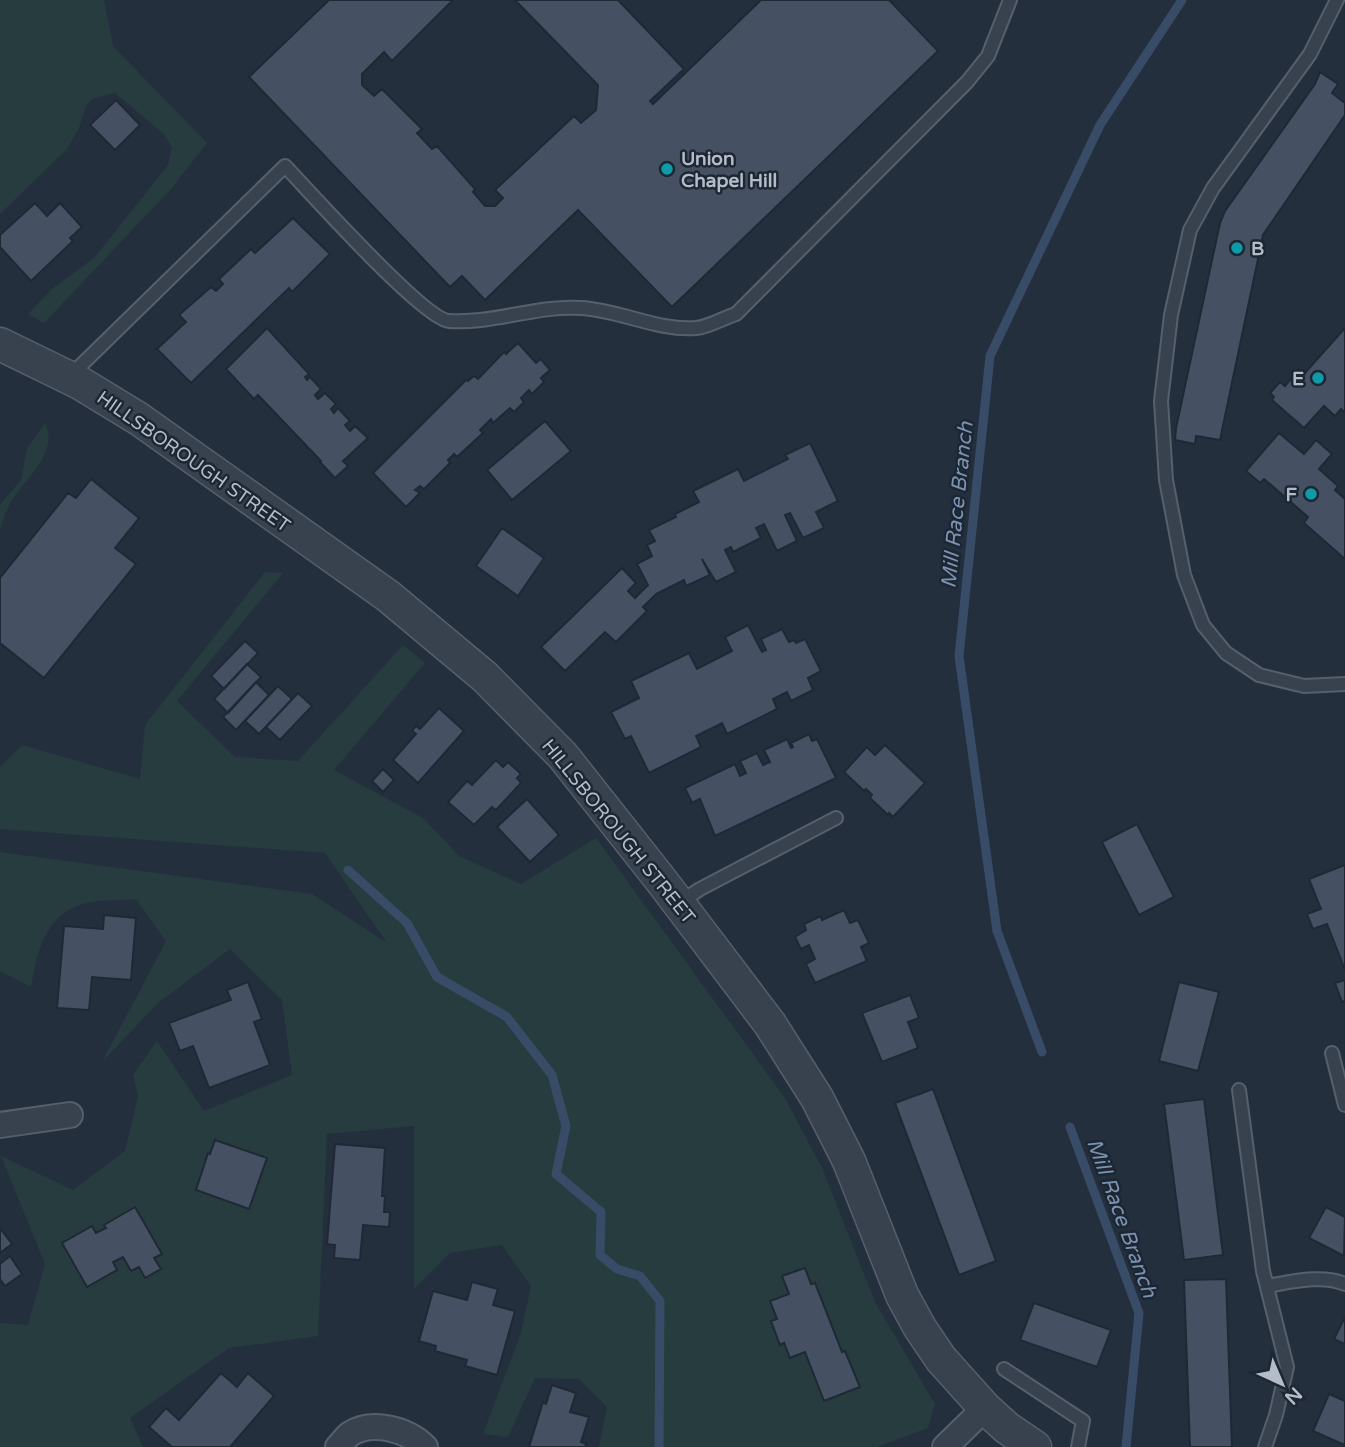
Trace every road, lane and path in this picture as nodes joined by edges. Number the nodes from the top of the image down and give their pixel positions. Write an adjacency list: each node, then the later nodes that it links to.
1 (1010, 0): 4 (lane)
2 (1337, 0): 5 (lane)
3 (0, 344): 4 (street, HILLSBOROUGH STREET)
4 (69, 377): 7 (street, HILLSBOROUGH STREET)
5 (1345, 684)
6 (836, 818): 7 (lane)
7 (679, 904): 16 (street, HILLSBOROUGH STREET)
8 (1332, 1053): 10 (lane)
9 (1239, 1090): 14 (lane)
10 (1345, 1105)
11 (70, 1115): 12 (street)
12 (0, 1125)
13 (1345, 1284): 14 (lane)
14 (1267, 1286): 22 (lane)
15 (1004, 1369): 21 (lane)
16 (985, 1408): 19 (street); 20 (street, HILLSBOROUGH STREET)
17 (338, 1447): 18 (street)
18 (425, 1447)
19 (945, 1447)
20 (1035, 1447)
21 (1078, 1447)
22 (1265, 1447)

